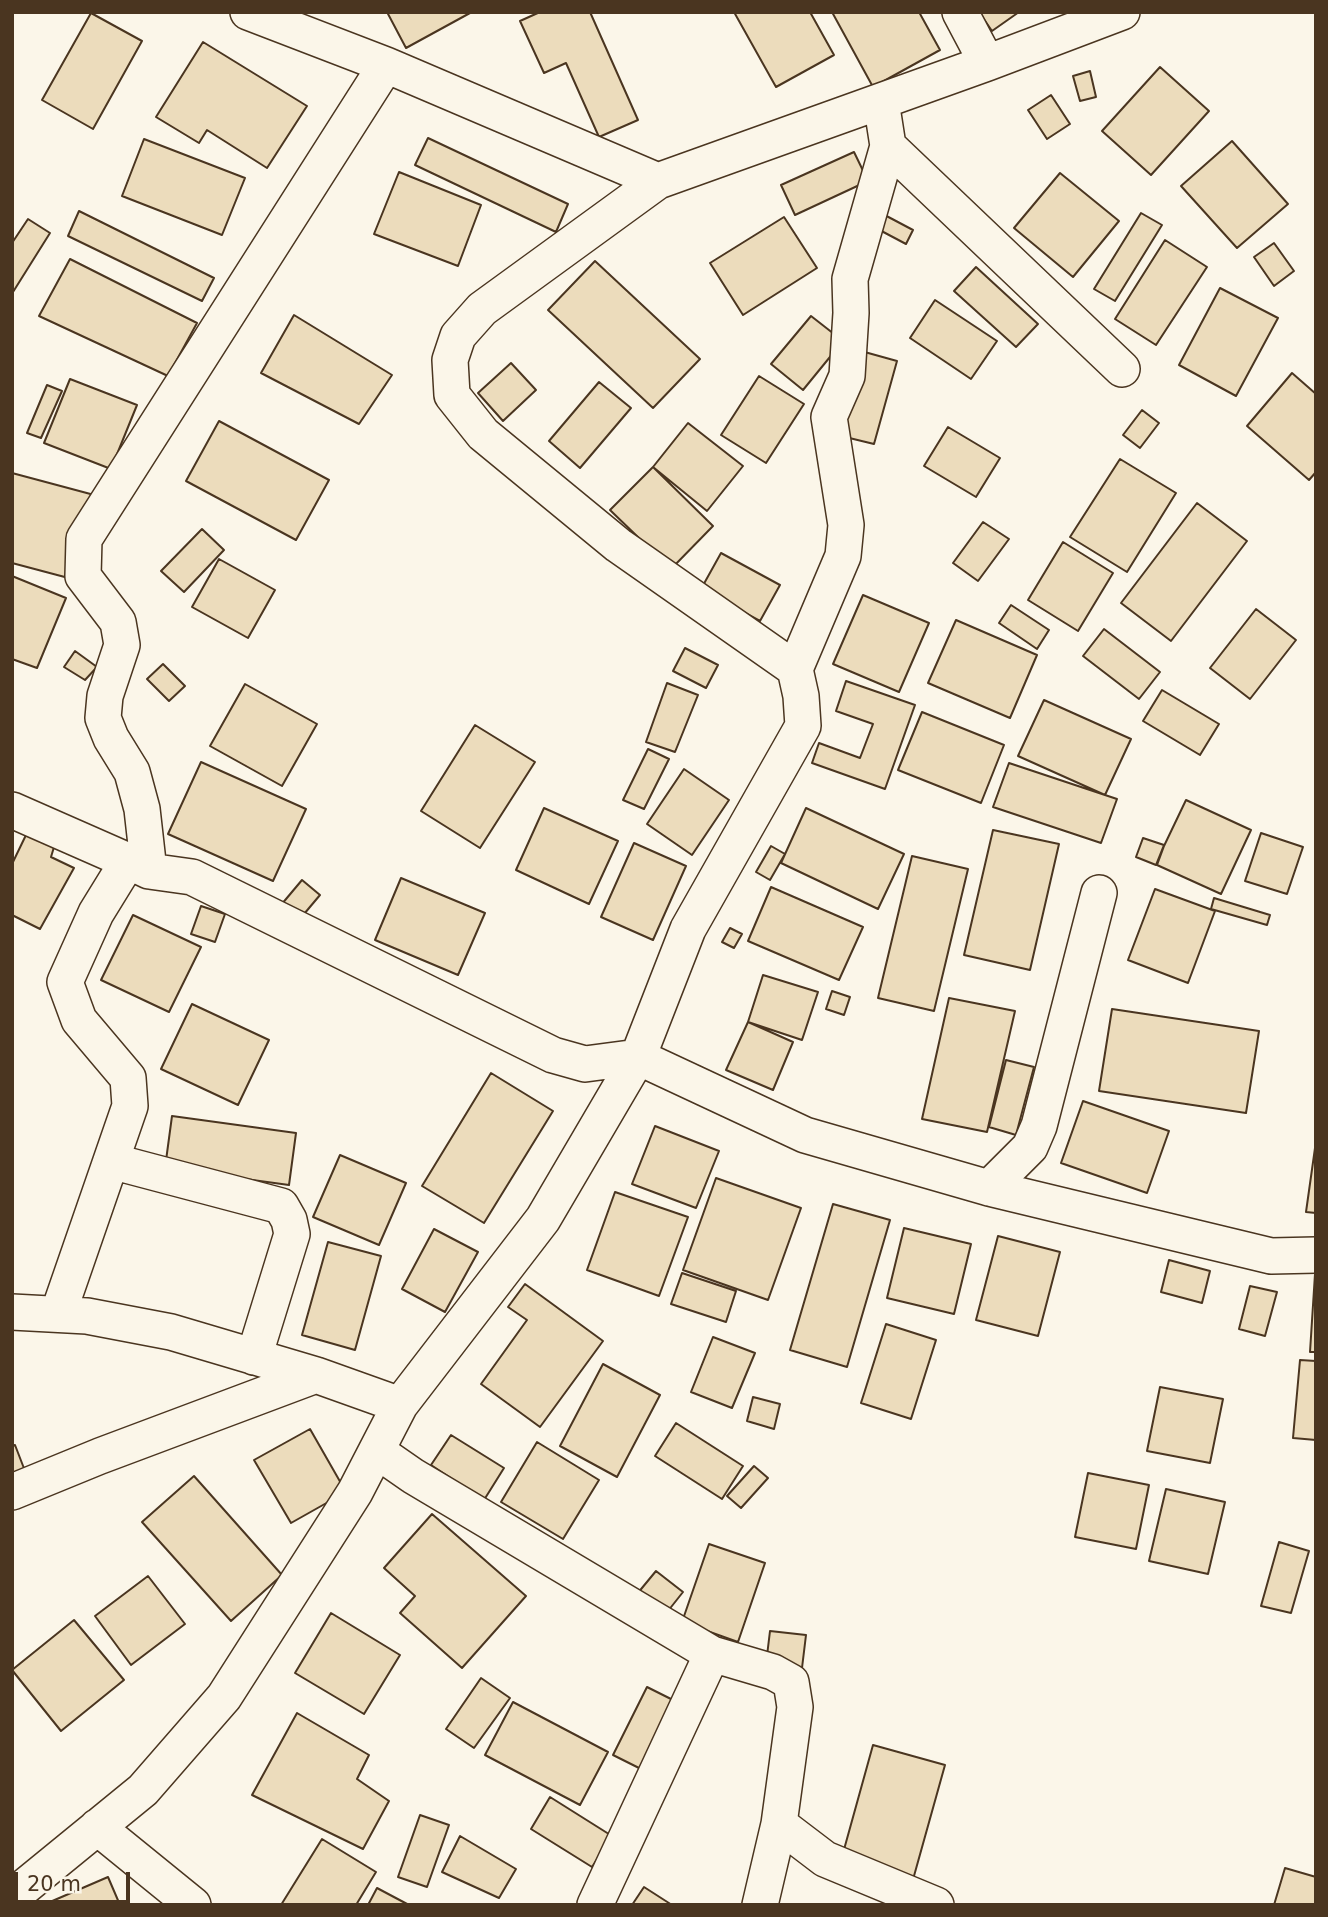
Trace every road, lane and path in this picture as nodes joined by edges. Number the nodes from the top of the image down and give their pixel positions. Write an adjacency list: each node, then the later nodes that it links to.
1 (248, 12): 5 (street)
2 (960, 12): 4 (street)
3 (1122, 12): 4 (street)
4 (987, 63): 6 (street)
5 (386, 65): 8 (street); 12 (street)
6 (881, 101): 7 (street); 8 (street)
7 (888, 146): 9 (street); 10 (street)
8 (657, 181): 10 (street)
9 (1122, 369)
10 (795, 669): 14 (street)
11 (12, 810): 12 (street)
12 (138, 866): 14 (street); 15 (street)
13 (1099, 893): 16 (street)
14 (638, 1056): 16 (street); 22 (street)
15 (111, 1161): 19 (street); 20 (street)
16 (989, 1188): 17 (street)
17 (1316, 1255)
18 (12, 1312): 19 (street)
19 (58, 1314): 20 (street)
20 (254, 1357): 21 (street)
21 (316, 1375): 22 (street); 24 (street)
22 (400, 1405): 23 (street)
23 (377, 1451): 25 (street); 27 (street)
24 (12, 1492)
25 (712, 1654): 26 (street); 30 (street)
26 (779, 1825): 31 (street); 32 (street)
27 (97, 1827): 28 (street); 29 (street)
28 (12, 1897)
29 (192, 1905)
30 (595, 1905)
31 (760, 1905)
32 (936, 1905)

